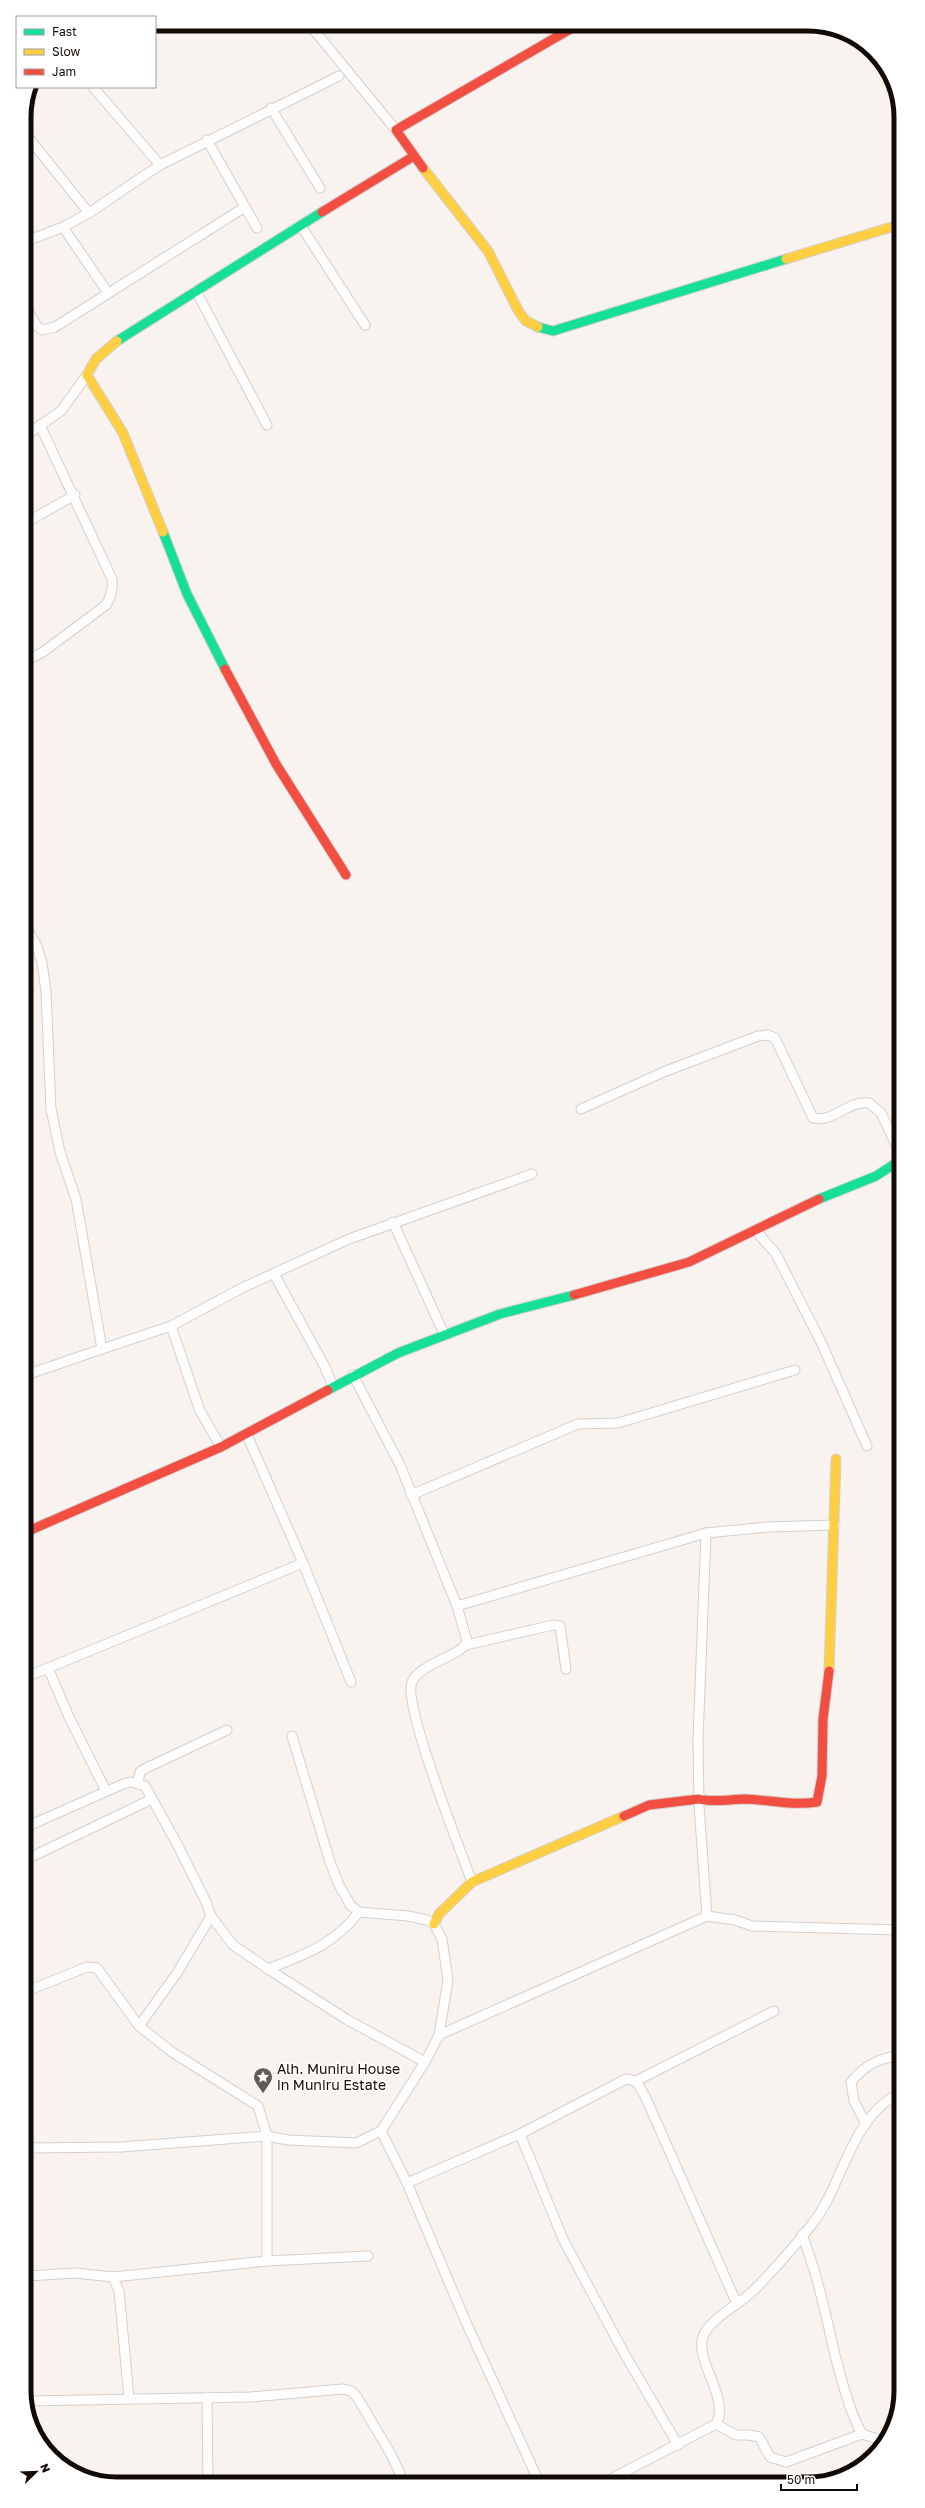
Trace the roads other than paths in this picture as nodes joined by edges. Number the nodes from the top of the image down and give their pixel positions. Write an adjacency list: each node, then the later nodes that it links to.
1 (314, 31): 6 (street)
2 (567, 31): 6 (street)
3 (339, 76): 5 (street)
4 (94, 88): 10 (street)
5 (271, 108): 7 (street); 11 (street)
6 (396, 130): 9 (street)
7 (207, 140): 10 (street); 12 (street)
8 (31, 141): 13 (street)
9 (414, 156): 15 (street); 16 (street)
10 (160, 165): 13 (street)
11 (320, 188)
12 (245, 207): 17 (street); 20 (street)
13 (89, 213): 14 (street)
14 (64, 226): 18 (street); 20 (street)
15 (301, 226): 19 (street); 22 (street)
16 (894, 226)
17 (257, 228)
18 (31, 238)
19 (196, 291): 23 (street); 25 (street)
20 (108, 293): 21 (street)
21 (31, 316)
22 (365, 325)
23 (87, 375): 24 (street); 30 (street)
24 (40, 425): 26 (street); 27 (street)
25 (267, 425)
26 (31, 432)
27 (75, 495): 28 (street); 29 (street)
28 (31, 520)
29 (31, 658)
30 (346, 875)
31 (31, 936): 41 (street)
32 (581, 1109): 33 (street)
33 (894, 1140)
34 (894, 1164): 37 (street)
35 (532, 1174): 36 (street)
36 (393, 1222): 38 (street); 40 (street)
37 (755, 1230): 40 (street); 47 (street)
38 (274, 1274): 39 (street); 45 (street)
39 (171, 1326): 41 (street); 48 (street)
40 (444, 1334): 44 (street)
41 (102, 1349): 43 (street)
42 (796, 1370): 50 (street)
43 (31, 1374)
44 (353, 1376): 45 (street); 50 (street)
45 (333, 1387): 46 (street)
46 (247, 1435): 48 (street); 54 (street)
47 (867, 1446)
48 (221, 1447): 52 (street)
49 (836, 1459): 51 (street)
50 (411, 1495): 55 (street)
51 (835, 1525): 53 (street); 66 (street)
52 (31, 1530)
53 (706, 1534): 55 (street); 66 (street)
54 (303, 1563): 57 (street); 60 (street)
55 (457, 1606): 56 (street)
56 (466, 1645): 58 (street); 69 (street)
57 (48, 1668): 59 (street); 64 (street)
58 (566, 1669)
59 (31, 1675)
60 (351, 1682)
61 (227, 1730): 63 (street)
62 (292, 1736): 70 (street)
63 (138, 1783): 64 (street); 65 (street)
64 (106, 1791): 67 (street)
65 (152, 1799): 68 (street); 71 (street)
66 (699, 1799): 69 (street); 72 (street)
67 (31, 1825)
68 (31, 1857)
69 (472, 1882): 73 (street)
70 (359, 1912): 73 (street); 75 (street)
71 (211, 1916): 75 (street); 78 (street)
72 (707, 1916): 74 (street); 79 (street)
73 (434, 1924): 79 (street)
74 (894, 1930)
75 (268, 1969): 81 (street)
76 (31, 1989): 78 (street)
77 (774, 2011): 82 (street)
78 (139, 2026): 87 (street)
79 (439, 2035): 81 (street)
80 (894, 2057): 84 (street)
81 (425, 2062): 85 (street)
82 (636, 2081): 86 (street); 95 (street)
83 (894, 2098): 84 (street)
84 (866, 2124): 90 (street)
85 (381, 2131): 87 (street); 89 (street)
86 (520, 2134): 89 (street); 102 (street)
87 (267, 2136): 88 (street); 92 (street)
88 (31, 2148)
89 (407, 2183): 105 (street)
90 (802, 2235): 95 (street); 100 (street)
91 (368, 2256): 92 (street)
92 (267, 2261): 94 (street)
93 (31, 2276): 94 (street)
94 (113, 2277): 97 (street)
95 (737, 2304): 99 (street)
96 (207, 2397): 97 (street); 103 (street); 104 (street)
97 (129, 2398): 98 (street)
98 (32, 2401)
99 (716, 2424): 100 (street); 102 (street)
100 (862, 2434): 101 (street)
101 (879, 2439)
102 (678, 2445): 106 (street)
103 (208, 2477)
104 (401, 2477)
105 (537, 2477)
106 (624, 2477)

